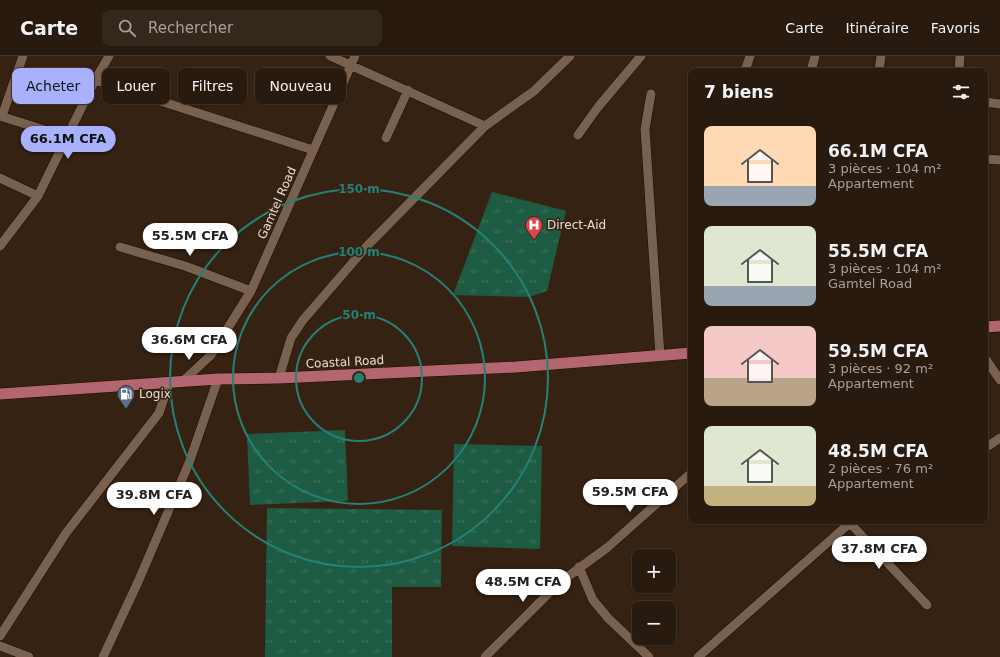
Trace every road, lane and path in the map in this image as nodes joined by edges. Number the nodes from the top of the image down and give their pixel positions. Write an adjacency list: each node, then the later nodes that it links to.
1 (23, 56): 20 (street)
2 (109, 56): 15 (street)
3 (330, 56): 10 (street)
4 (570, 56): 21 (street)
5 (641, 56): 22 (street)
6 (750, 56): 11 (street)
7 (815, 56): 12 (street)
8 (881, 56): 13 (street)
9 (960, 56): 14 (street)
10 (353, 60): 16 (street); 25 (street, Gamtel Road)
11 (746, 68)
12 (812, 68)
13 (879, 68)
14 (959, 68)
15 (95, 80): 23 (street); 25 (street)
16 (408, 90): 21 (street); 24 (street)
17 (651, 94): 36 (street)
18 (988, 102): 19 (street)
19 (1000, 104)
20 (1, 116): 23 (street)
21 (485, 126): 38 (street)
22 (578, 135)
23 (67, 137): 29 (street)
24 (386, 138)
25 (313, 150): 32 (street, Gamtel Road)
26 (988, 159): 27 (street)
27 (1000, 160)
28 (0, 178): 29 (street)
29 (38, 196): 30 (street)
30 (0, 246)
31 (120, 247): 32 (street)
32 (251, 291): 41 (street, Gamtel Road)
33 (1000, 326): 34 (main road)
34 (988, 327)
35 (688, 353): 36 (main road, Coastal Road)
36 (660, 356): 38 (main road, Coastal Road)
37 (988, 362): 40 (street)
38 (279, 378): 39 (main road, Coastal Road)
39 (218, 379): 41 (main road, Coastal Road); 54 (street)
40 (1000, 380)
41 (182, 382): 42 (main road, Coastal Road)
42 (169, 383): 43 (main road, Coastal Road); 51 (street)
43 (0, 394)
44 (1000, 438): 45 (street)
45 (988, 446)
46 (688, 476): 49 (street)
47 (848, 524): 57 (street)
48 (852, 524): 50 (street)
49 (579, 567): 55 (street); 56 (street)
50 (926, 605)
51 (0, 636)
52 (0, 646): 53 (street)
53 (29, 657)
54 (103, 657)
55 (484, 657)
56 (649, 657)
57 (698, 657)

